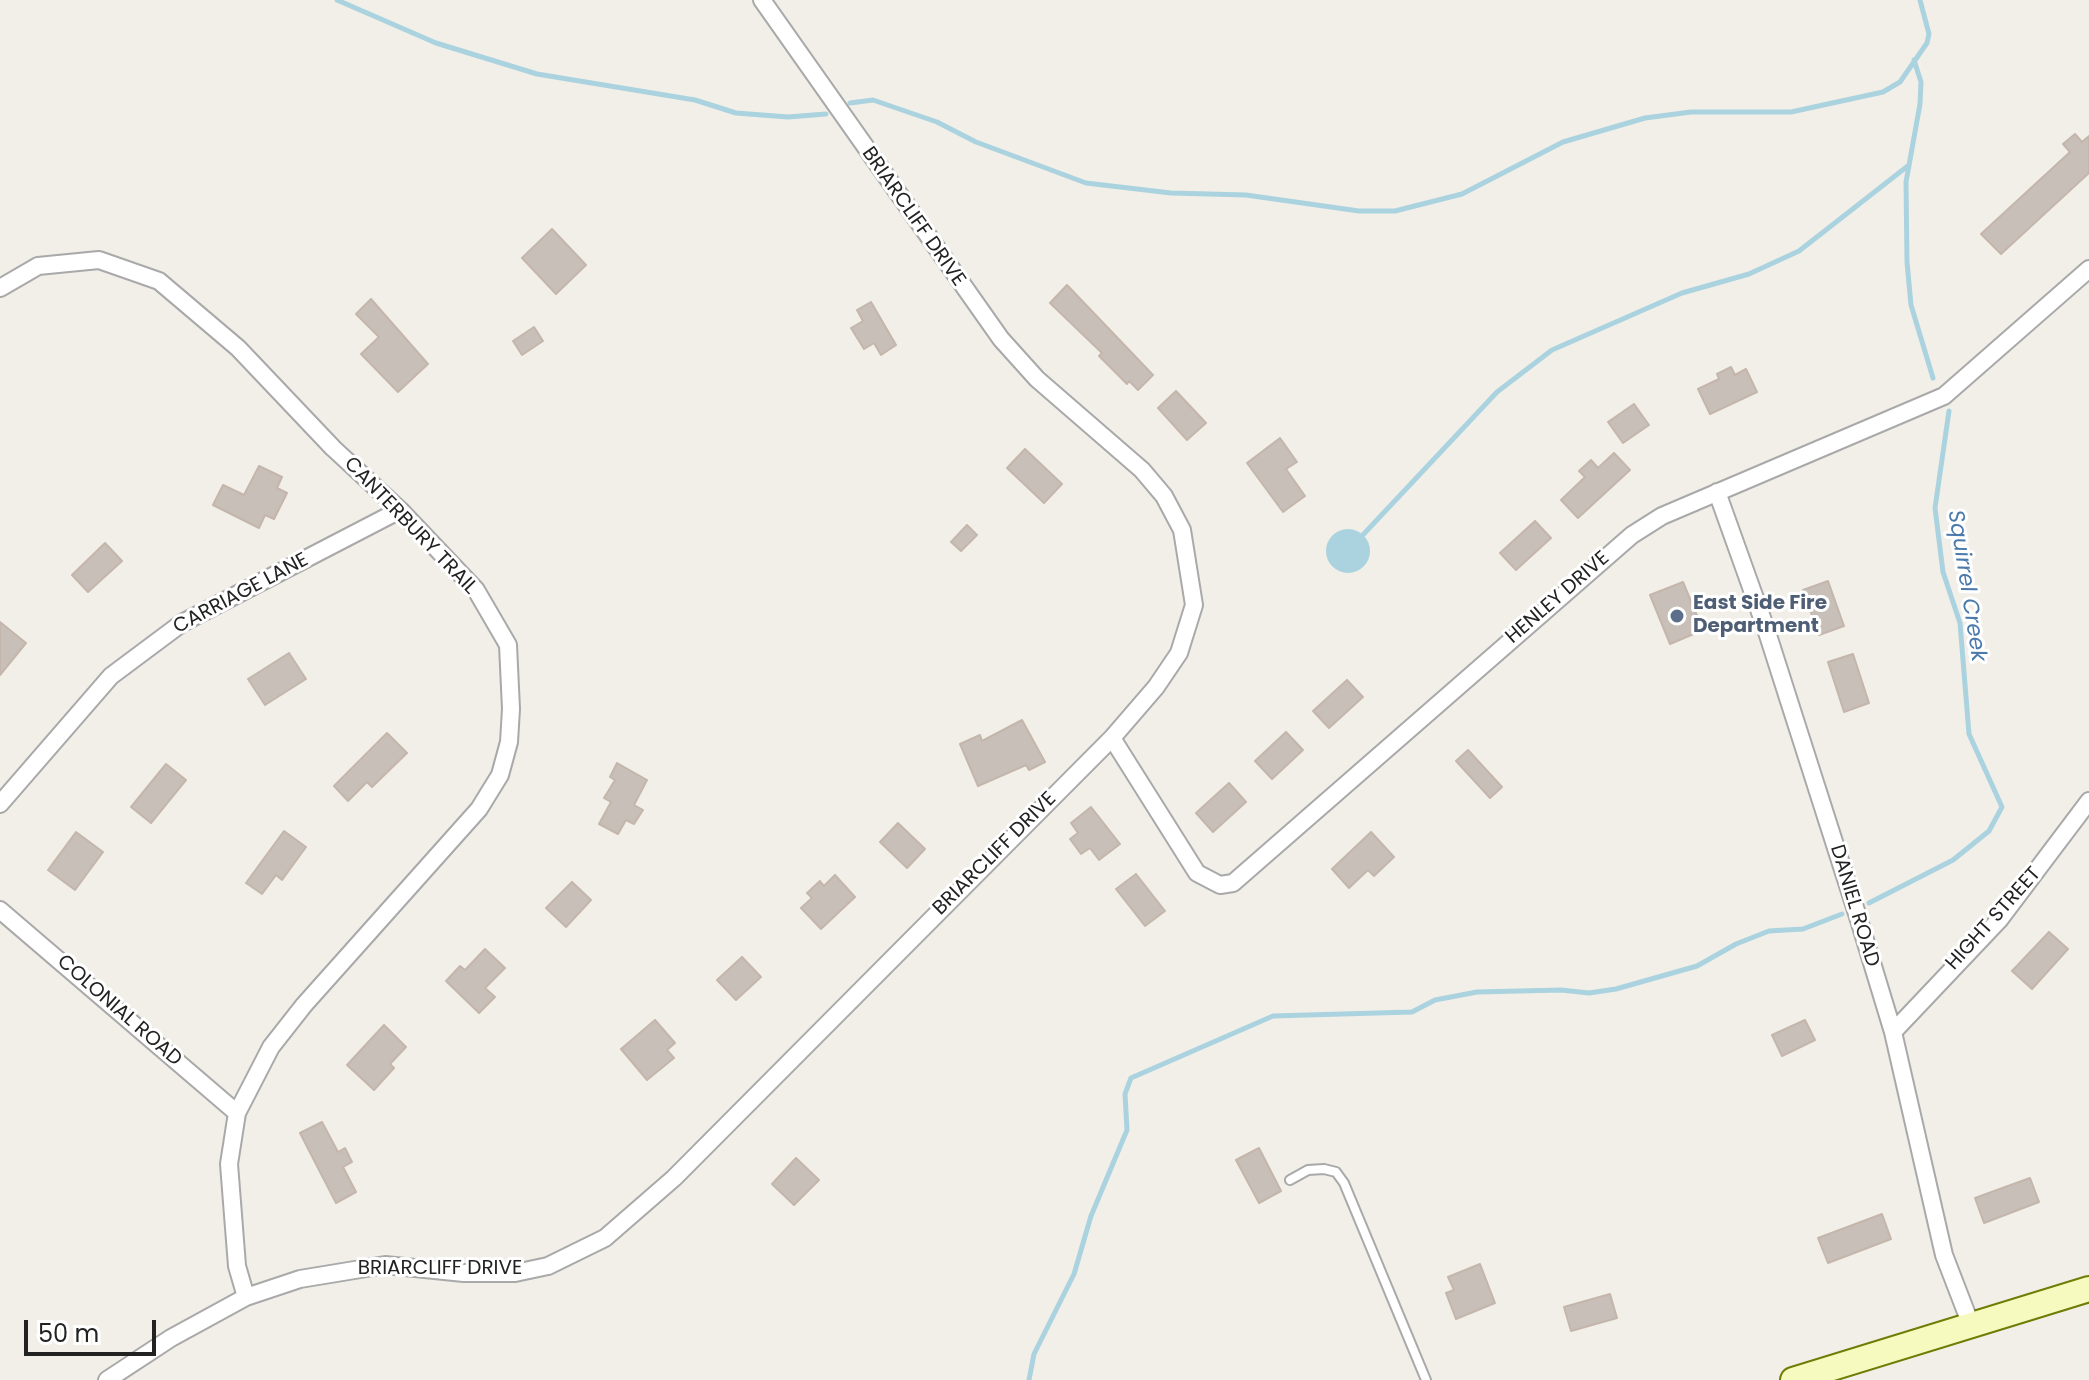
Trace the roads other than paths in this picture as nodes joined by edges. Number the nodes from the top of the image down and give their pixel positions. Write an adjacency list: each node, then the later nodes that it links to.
1 (762, 0): 6 (street, BRIARCLIFF DRIVE)
2 (2089, 269): 4 (street, HENLEY DRIVE)
3 (0, 288): 5 (street, CANTERBURY TRAIL)
4 (1717, 492): 6 (street, HENLEY DRIVE); 10 (street, DANIEL ROAD)
5 (400, 510): 8 (street, CARRIAGE LANE); 11 (street, CANTERBURY TRAIL)
6 (1112, 738): 14 (street, BRIARCLIFF DRIVE)
7 (2089, 801): 10 (street, HIGHT STREET)
8 (0, 804)
9 (0, 910): 11 (street, COLONIAL ROAD)
10 (1893, 1032): 15 (street, DANIEL ROAD)
11 (237, 1113): 14 (street, CANTERBURY TRAIL)
12 (1290, 1180): 18 (lane)
13 (2089, 1289): 15 (main road)
14 (246, 1297): 17 (street, BRIARCLIFF DRIVE)
15 (1971, 1325): 16 (main road)
16 (1803, 1379)
17 (107, 1380)
18 (1426, 1380)

